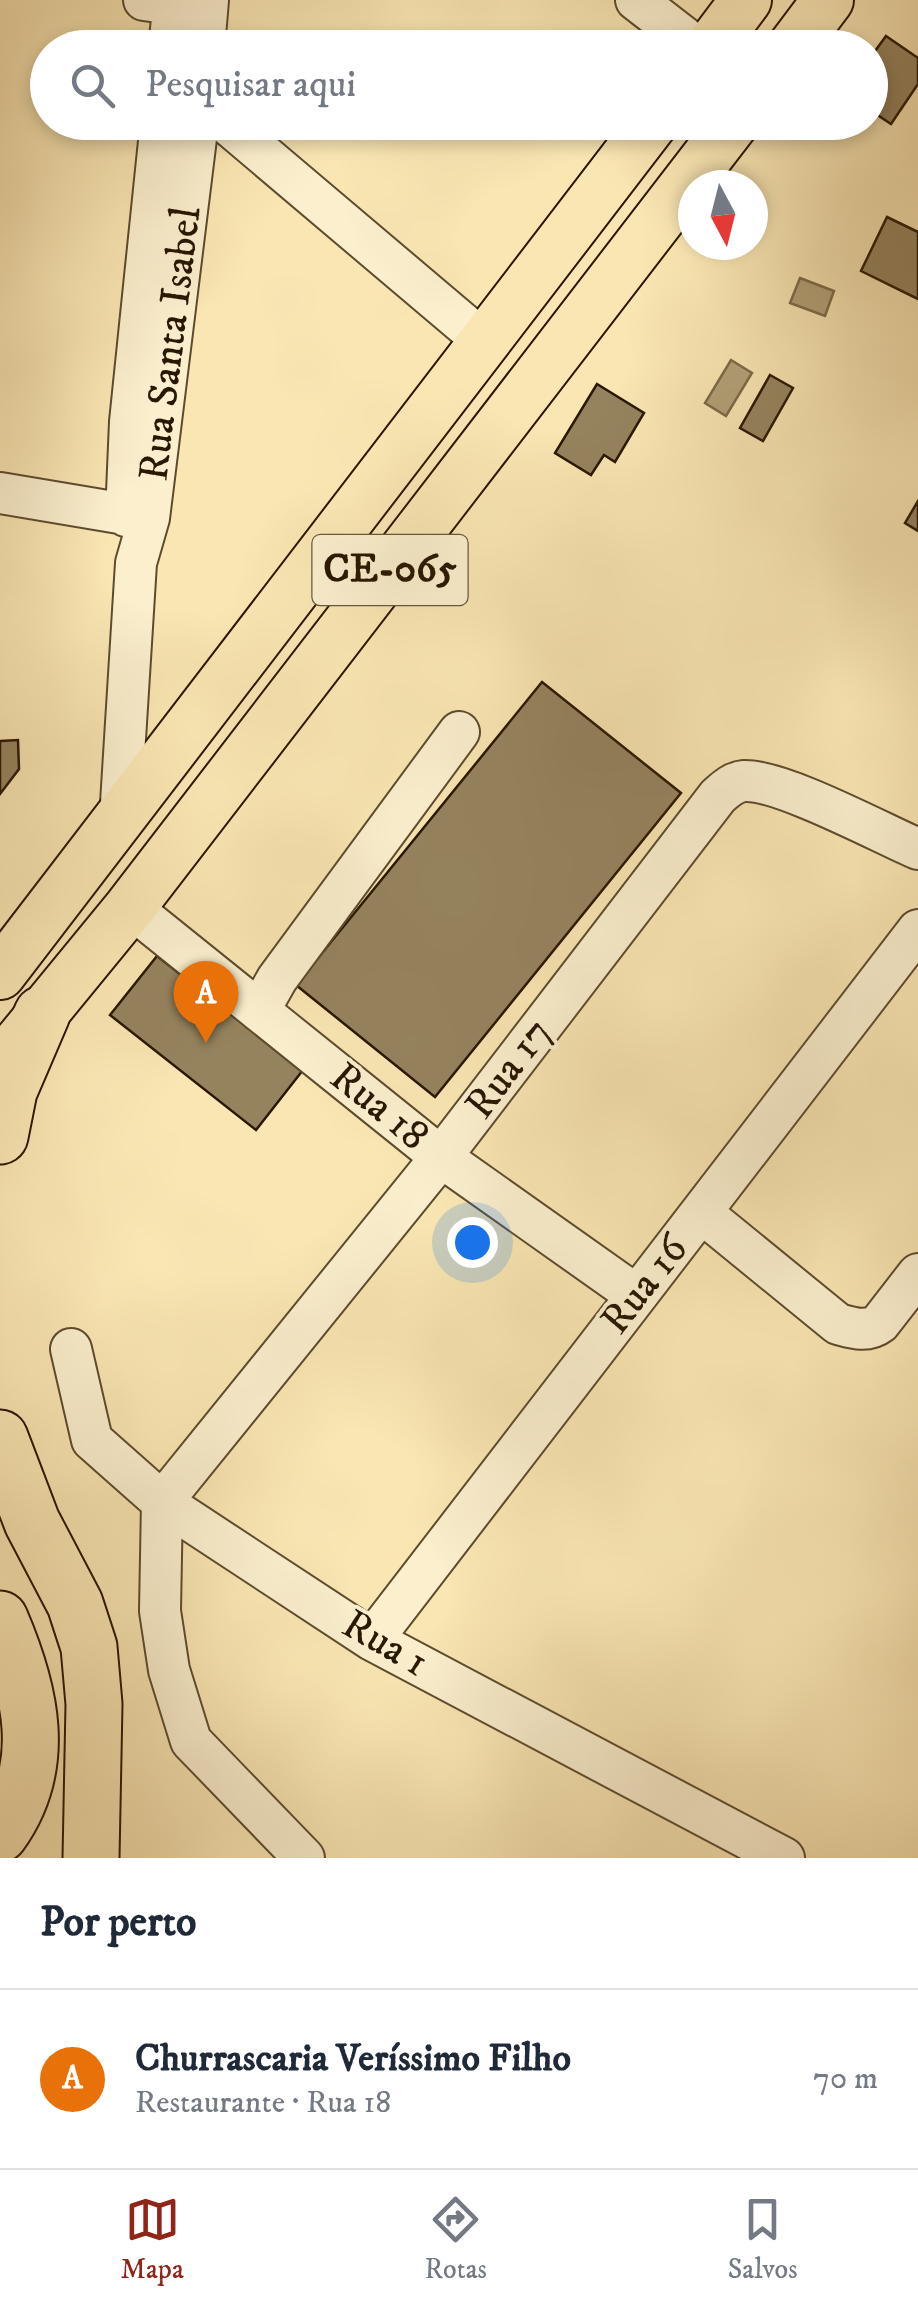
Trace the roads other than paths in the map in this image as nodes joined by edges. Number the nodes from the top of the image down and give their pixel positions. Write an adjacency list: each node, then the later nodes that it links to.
1 (636, 0): 4 (street)
2 (746, 0): 5 (main road)
3 (828, 0): 6 (main road)
4 (675, 30)
5 (724, 30)
6 (806, 30)
7 (161, 140): 14 (street, Rua Santa Isabel)
8 (195, 140): 14 (street, Rua Santa Isabel)
9 (246, 140): 12 (street)
10 (639, 140): 12 (main road, CE-065)
11 (720, 140): 18 (main road, CE-065)
12 (486, 343): 16 (main road, CE-065)
13 (0, 492): 14 (street)
14 (137, 516): 16 (street, Rua Santa Isabel)
15 (458, 732): 21 (street)
16 (120, 819): 20 (main road, CE-065)
17 (915, 848): 25 (street, Rua 17)
18 (130, 907): 21 (street, Rua 18); 22 (main road, CE-065)
19 (918, 930): 26 (street, Rua 16)
20 (0, 974)
21 (259, 1010): 25 (street, Rua 18)
22 (42, 1014): 23 (main road, CE-065); 24 (highway)
23 (0, 1066)
24 (0, 1136)
25 (442, 1157): 28 (street, Rua 18); 31 (street, Rua 17)
26 (702, 1214): 27 (street); 28 (street, Rua 16)
27 (918, 1274)
28 (636, 1296): 33 (street, Rua 16)
29 (71, 1349): 31 (street, Rua 1)
30 (0, 1438): 35 (highway)
31 (162, 1502): 33 (street, Rua 1); 36 (street)
32 (0, 1619): 34 (highway)
33 (372, 1640): 37 (street, Rua 1)
34 (0, 1834)
35 (91, 1858)
36 (304, 1858)
37 (784, 1858)

